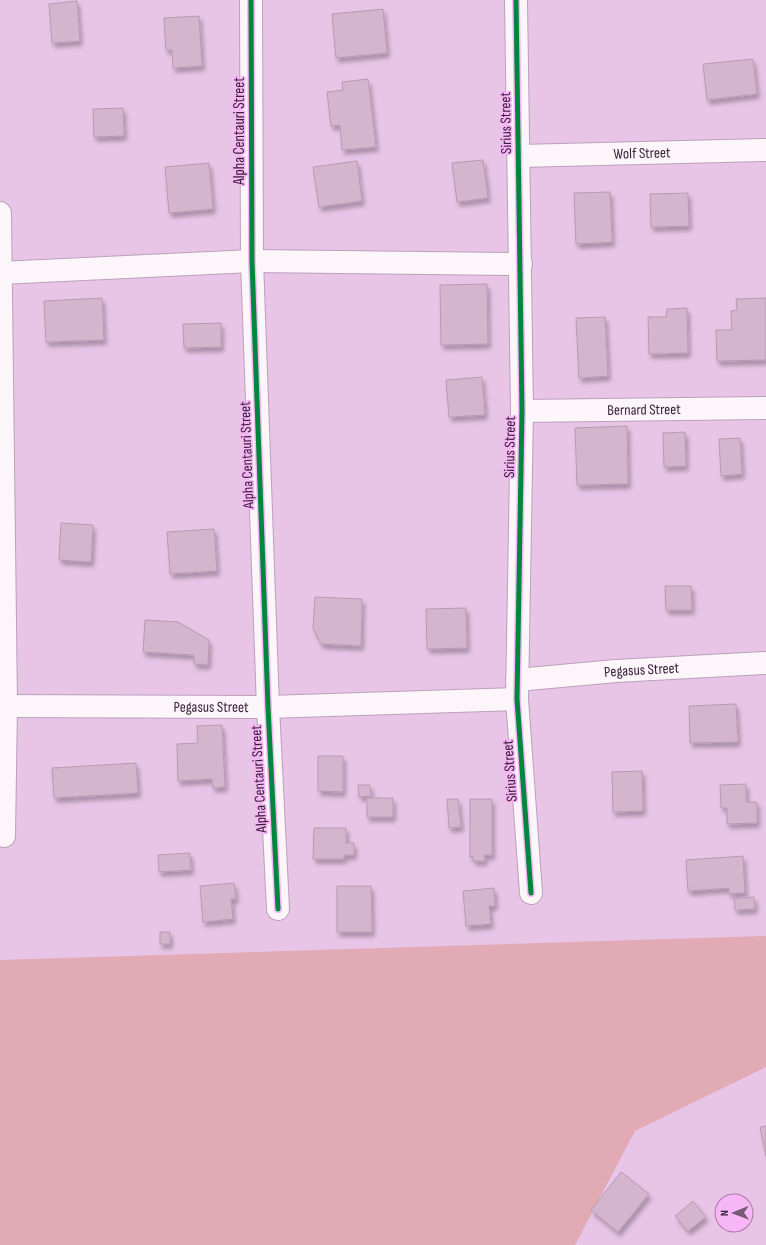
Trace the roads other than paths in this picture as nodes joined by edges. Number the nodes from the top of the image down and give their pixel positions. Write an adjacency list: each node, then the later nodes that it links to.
1 (251, 0): 6 (street, Alpha Centauri Street)
2 (516, 0): 4 (street, Sirius Street)
3 (766, 150): 4 (street, Wolf Street)
4 (519, 156): 7 (street, Sirius Street)
5 (0, 213): 8 (street)
6 (252, 262): 7 (street); 8 (street); 14 (street, Alpha Centauri Street)
7 (521, 264): 10 (street, Sirius Street)
8 (0, 273): 13 (street)
9 (766, 408): 10 (street, Bernard Street)
10 (522, 411): 12 (street, Sirius Street)
11 (766, 663): 12 (street, Pegasus Street)
12 (517, 690): 14 (street, Pegasus Street); 16 (street, Sirius Street)
13 (3, 706): 14 (street, Pegasus Street); 15 (street)
14 (268, 707): 17 (street, Alpha Centauri Street)
15 (4, 836)
16 (531, 893)
17 (278, 909)

